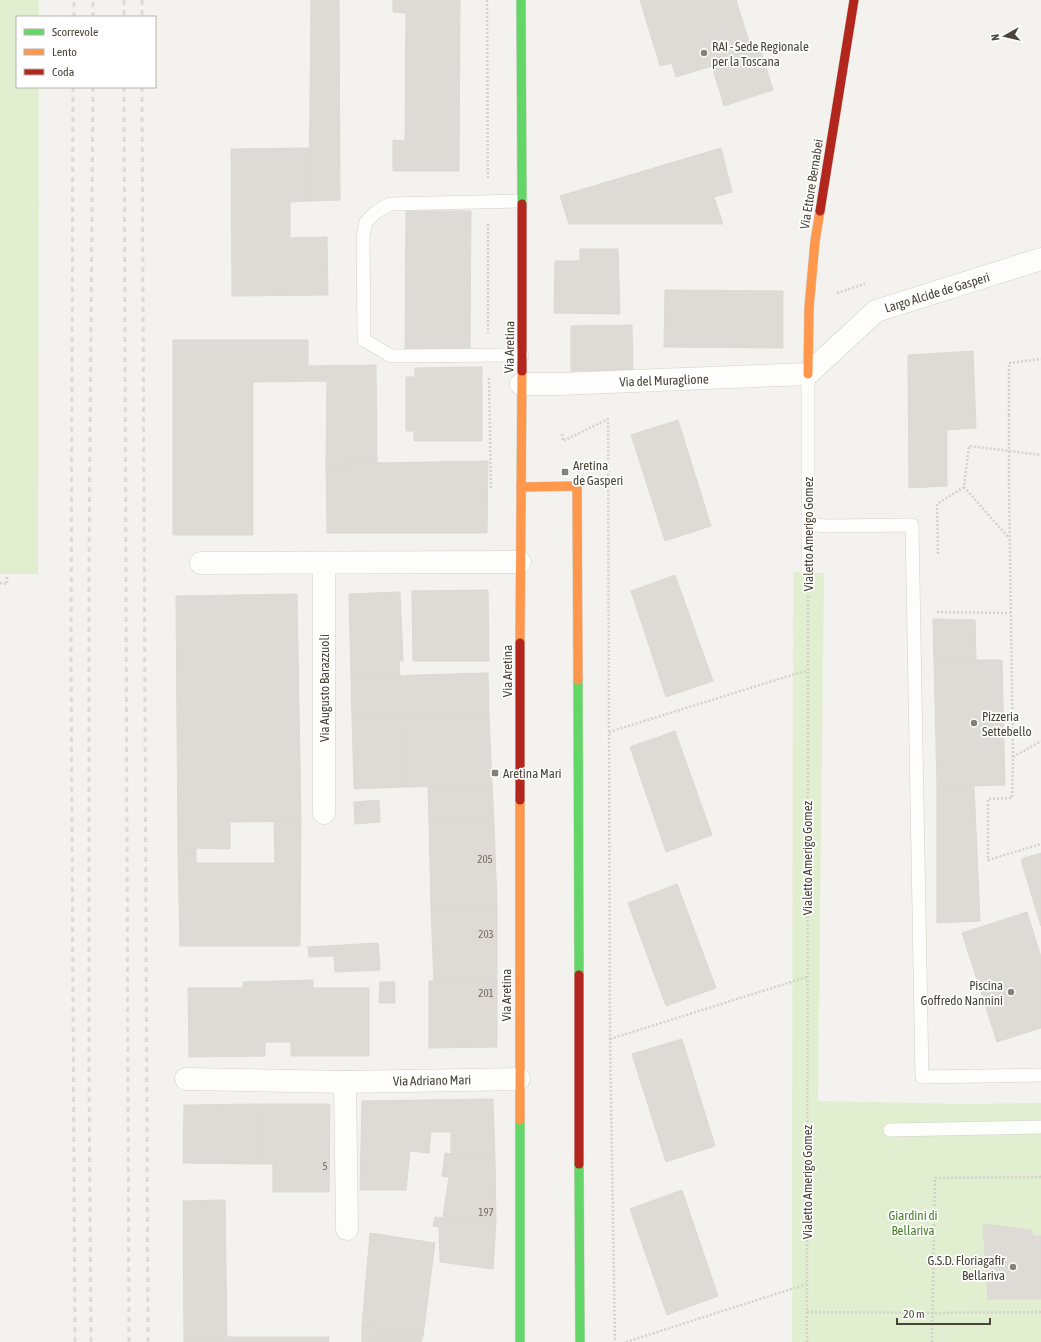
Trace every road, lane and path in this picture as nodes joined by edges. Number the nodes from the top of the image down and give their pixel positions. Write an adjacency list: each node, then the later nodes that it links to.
1 (487, 0): 5 (path)
2 (521, 0): 4 (street, Via Aretina)
3 (854, 0): 10 (street, Via Ettore Bernabei)
4 (521, 201): 5 (lane); 8 (street, Via Aretina)
5 (488, 202): 7 (path); 7 (lane)
6 (1041, 259): 10 (street, Largo Alcide de Gasperi)
7 (489, 355): 8 (lane); 16 (path)
8 (522, 355): 11 (street, Via Aretina)
9 (1041, 359): 18 (path, bridge)
10 (808, 374): 11 (street, Via del Muraglione); 17 (lane, Vialetto Amerigo Gomez)
11 (521, 384): 14 (street, Via Aretina)
12 (562, 434): 29 (path)
13 (1041, 455): 15 (path)
14 (521, 487): 20 (street, Via Aretina); 49 (street)
15 (964, 487): 18 (path); 19 (path)
16 (491, 496)
17 (808, 524): 23 (lane, Vialetto Amerigo Gomez); 36 (lane)
18 (1009, 538): 27 (path)
19 (938, 558)
20 (520, 562): 22 (street); 38 (street, Via Aretina)
21 (201, 563): 22 (street)
22 (324, 563): 32 (street, Via Augusto Barazzuoli)
23 (808, 572): 28 (path, Vialetto Amerigo Gomez)
24 (7, 575): 25 (path)
25 (0, 583)
26 (938, 604): 27 (path)
27 (1010, 613): 31 (path)
28 (808, 670): 29 (path); 34 (path, Vialetto Amerigo Gomez)
29 (609, 732): 35 (path)
30 (1041, 741): 31 (path)
31 (1013, 757): 33 (path)
32 (324, 813)
33 (1041, 844)
34 (807, 977): 35 (path); 44 (path, Vialetto Amerigo Gomez)
35 (610, 1039): 50 (path)
36 (1041, 1076)
37 (186, 1079): 39 (street, Via Adriano Mari)
38 (519, 1079): 39 (street, Via Adriano Mari); 48 (street, Via Aretina)
39 (345, 1082): 43 (street)
40 (1041, 1127): 41 (lane)
41 (890, 1130)
42 (1041, 1177): 47 (path)
43 (347, 1229)
44 (807, 1284): 45 (path, Vialetto Amerigo Gomez); 51 (path)
45 (807, 1312): 47 (path); 52 (path, Vialetto Amerigo Gomez)
46 (1041, 1312): 47 (path)
47 (932, 1313): 53 (path)
48 (520, 1342)
49 (580, 1342)
50 (615, 1342)
51 (626, 1342)
52 (807, 1342)
53 (932, 1342)

